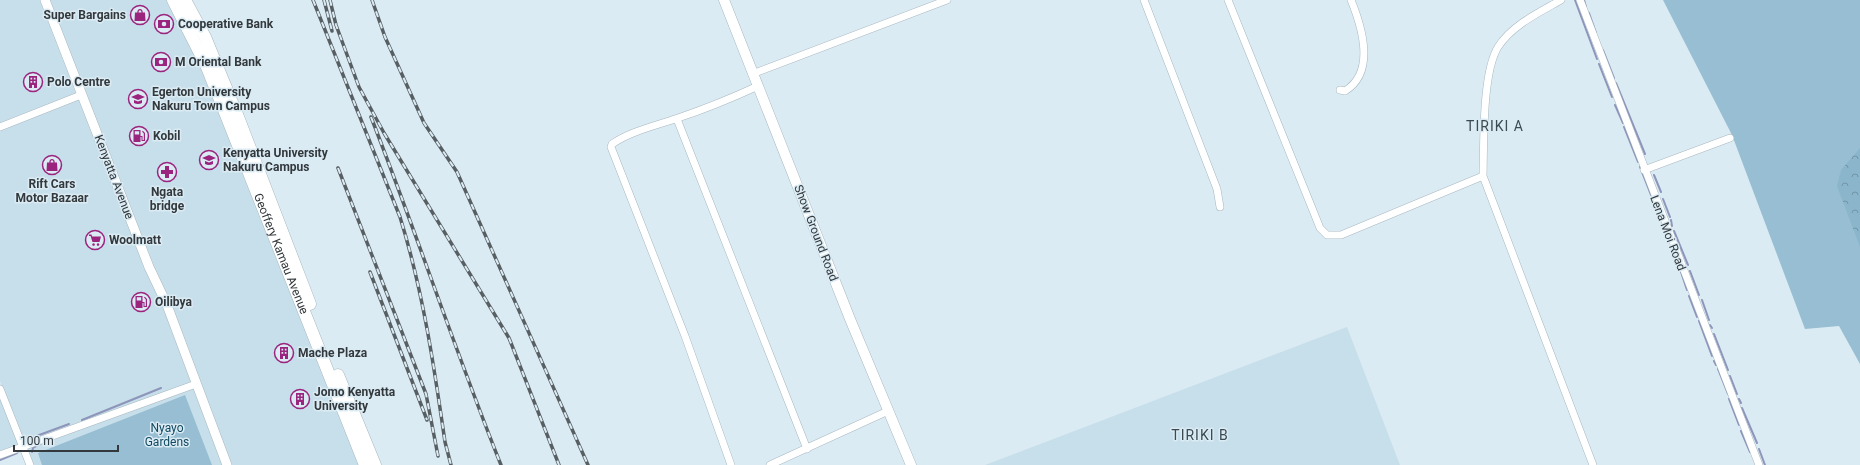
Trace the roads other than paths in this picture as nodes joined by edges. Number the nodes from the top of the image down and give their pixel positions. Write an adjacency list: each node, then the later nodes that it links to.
1 (45, 0): 14 (street, Kenyatta Avenue)
2 (174, 0): 27 (highway, Geoffery Kamau Avenue)
3 (185, 0): 27 (highway, Geoffery Kamau Avenue)
4 (724, 0): 11 (main road, Show Ground Road)
5 (947, 0): 11 (street)
6 (1144, 0): 20 (street)
7 (1228, 0): 19 (street)
8 (1351, 0): 13 (street)
9 (1561, 0): 19 (street)
10 (1580, 0): 18 (street, Lena Moi Road)
11 (752, 74): 12 (main road, Show Ground Road)
12 (758, 86): 15 (street); 23 (main road, Show Ground Road)
13 (1340, 90)
14 (82, 95): 16 (street); 21 (street, Kenyatta Avenue)
15 (677, 118): 25 (street); 30 (street)
16 (0, 127)
17 (1730, 138): 18 (street)
18 (1644, 170): 34 (street, Lena Moi Road)
19 (1483, 176): 33 (street)
20 (1220, 207)
21 (196, 384): 24 (street); 29 (street, Kenyatta Avenue)
22 (0, 389): 24 (street)
23 (888, 411): 25 (street); 32 (main road, Show Ground Road)
24 (23, 446): 26 (street); 28 (street)
25 (807, 449): 31 (street)
26 (0, 456)
27 (366, 464)
28 (30, 465)
29 (227, 465)
30 (731, 465)
31 (770, 465)
32 (911, 465)
33 (1593, 465)
34 (1758, 465)

